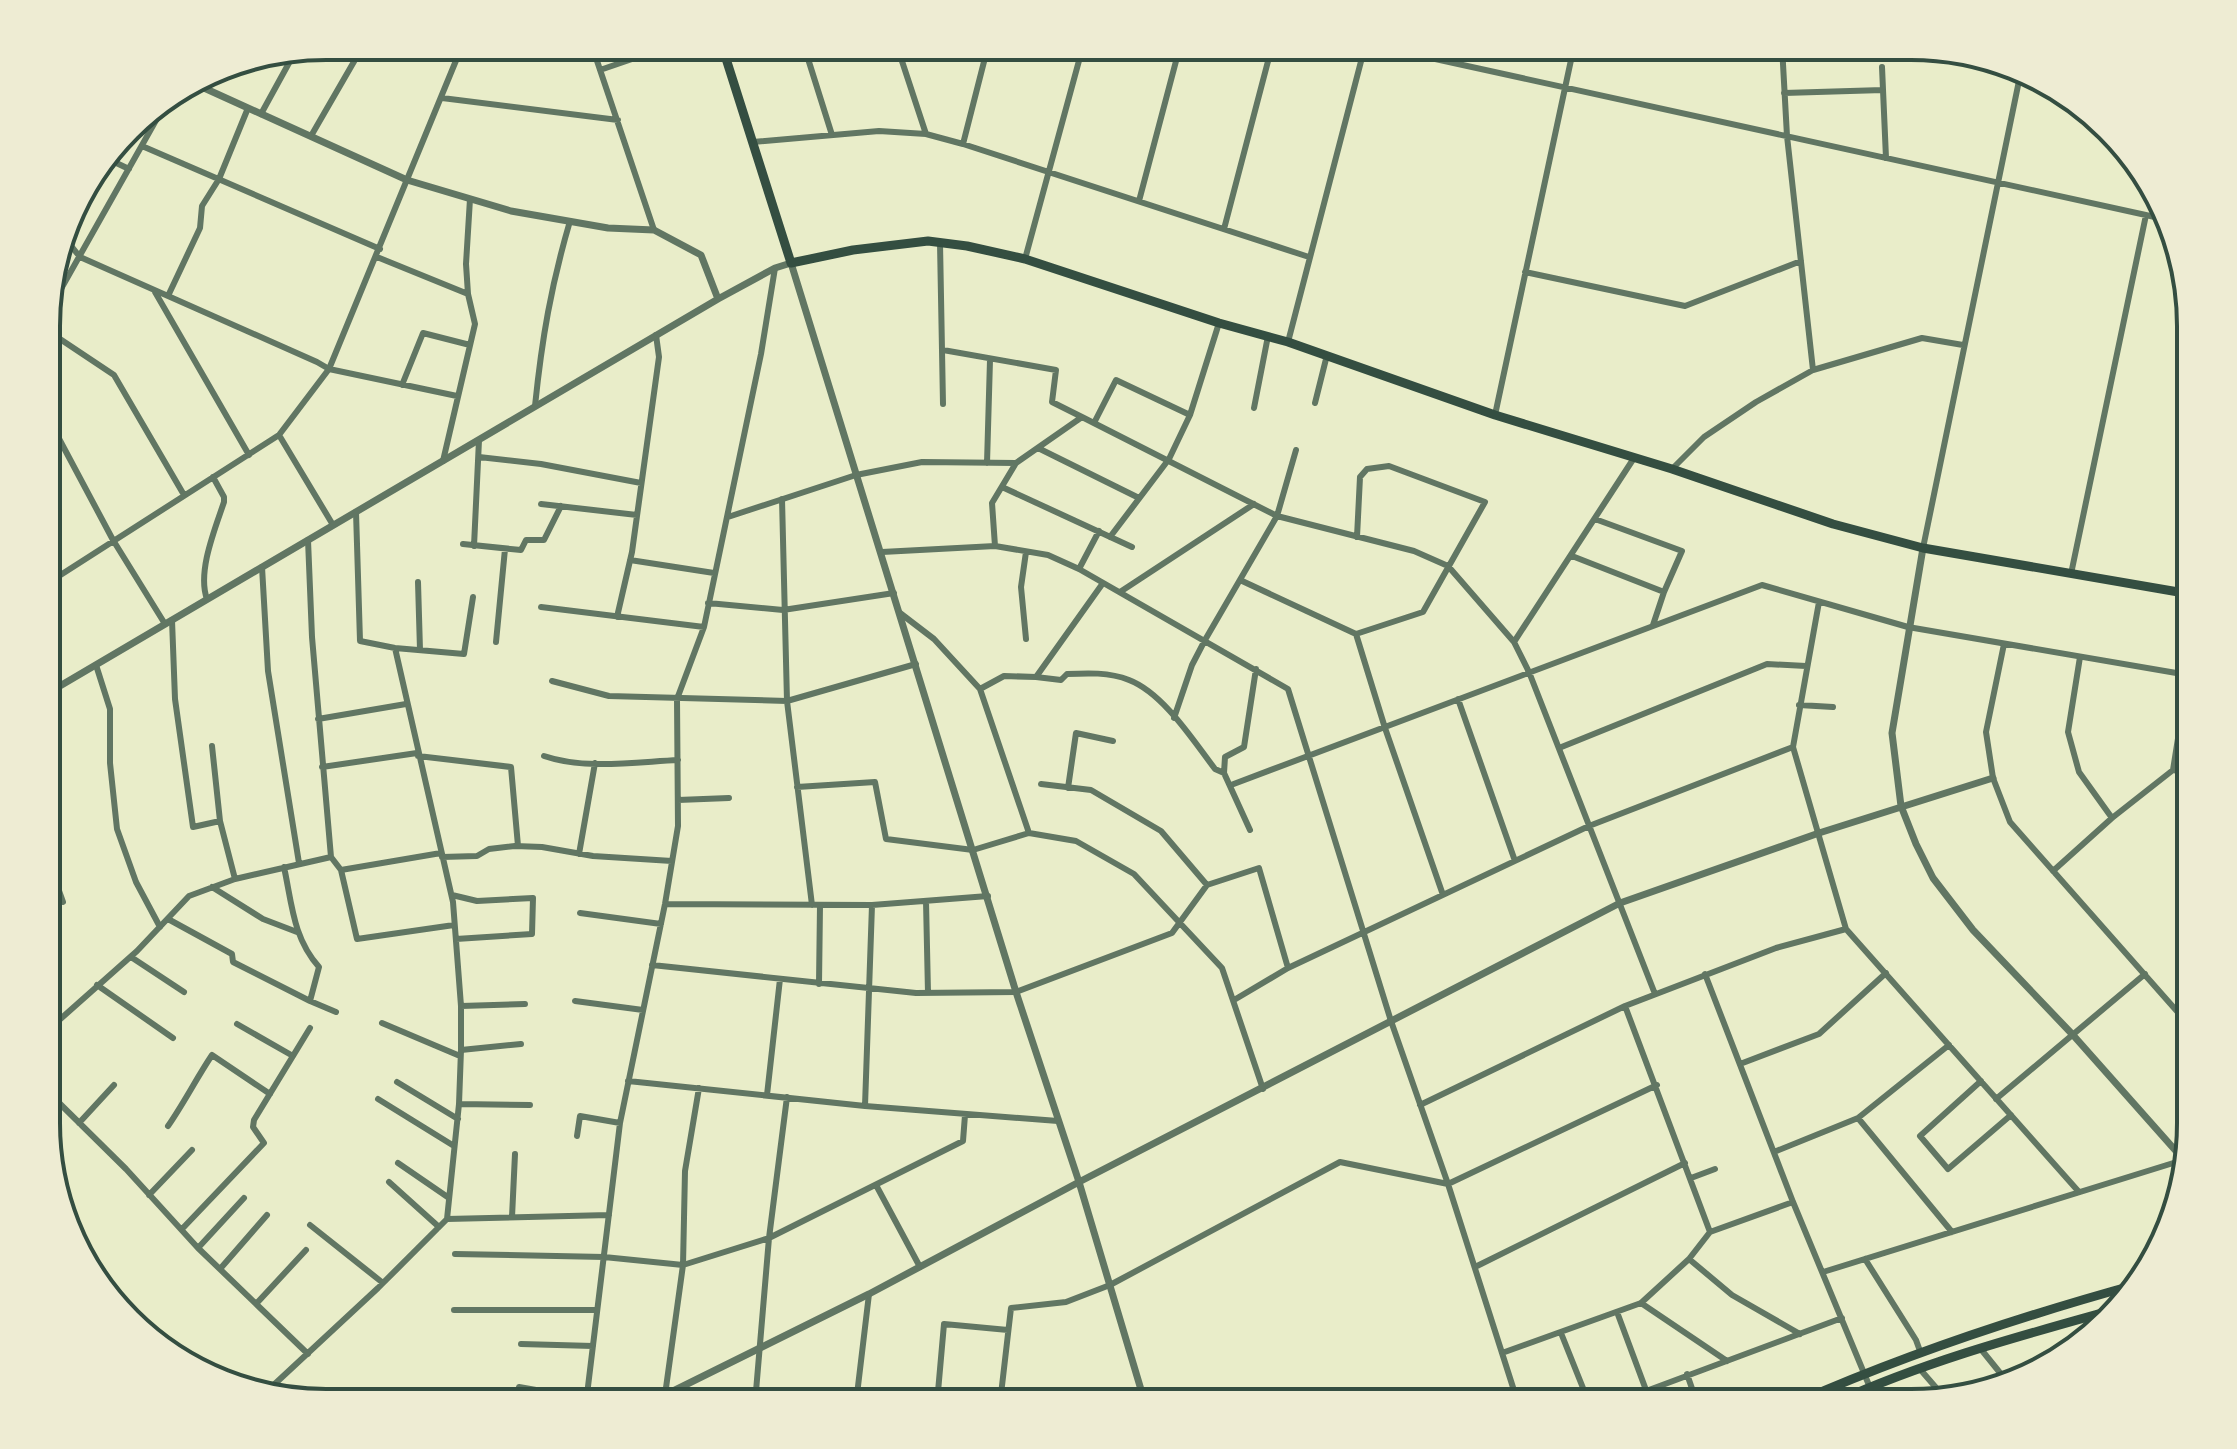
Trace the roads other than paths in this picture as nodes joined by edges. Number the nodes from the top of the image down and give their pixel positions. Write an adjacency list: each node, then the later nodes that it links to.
1 (355, 60): 31 (street)
2 (457, 60): 24 (street)
3 (597, 60): 18 (street)
4 (629, 60): 18 (street)
5 (727, 60): 33 (main road)
6 (808, 60): 30 (street)
7 (902, 60): 29 (street)
8 (984, 60): 34 (street)
9 (1079, 60): 39 (street)
10 (1176, 60): 44 (street)
11 (1268, 60): 48 (street)
12 (1361, 60): 55 (street)
13 (1439, 60): 20 (street)
14 (1571, 60): 20 (street)
15 (1783, 60): 23 (street)
16 (289, 62): 26 (street)
17 (1882, 67): 22 (street)
18 (600, 70): 27 (street)
19 (2019, 83): 42 (street)
20 (1565, 88): 32 (street); 60 (street)
21 (206, 89): 25 (street)
22 (1883, 90): 23 (street); 36 (street)
23 (1784, 93): 32 (street)
24 (442, 98): 27 (street); 41 (street)
25 (248, 108): 26 (street); 40 (street)
26 (261, 114): 31 (street)
27 (618, 120): 49 (street)
28 (155, 123): 35 (street)
29 (926, 134): 30 (street); 34 (street)
30 (832, 135): 33 (street)
31 (311, 136): 41 (street)
32 (1787, 136): 36 (street); 57 (street)
33 (753, 142): 58 (main road)
34 (963, 144): 39 (street)
35 (142, 146): 38 (street); 40 (street)
36 (1886, 158): 42 (street)
37 (116, 163): 38 (street)
38 (129, 169): 53 (street)
39 (1049, 171): 44 (street); 56 (street)
40 (219, 179): 52 (street); 64 (street)
41 (407, 180): 43 (street); 52 (street)
42 (1999, 182): 45 (street); 72 (street)
43 (470, 199): 47 (street); 63 (street)
44 (1139, 201): 48 (street)
45 (2146, 215): 46 (street); 136 (street)
46 (2153, 217)
47 (570, 221): 49 (street); 82 (street)
48 (1224, 229): 55 (street)
49 (654, 230): 65 (street)
50 (940, 243): 56 (main road); 58 (main road); 73 (street)
51 (72, 247): 53 (street)
52 (380, 249): 54 (street)
53 (80, 257): 61 (street); 62 (street)
54 (377, 257): 63 (street); 76 (street)
55 (1309, 257): 70 (street)
56 (1025, 259): 66 (main road)
57 (1801, 261): 60 (street); 77 (street)
58 (791, 263): 59 (street); 101 (street)
59 (775, 268): 65 (street); 114 (street)
60 (1525, 272): 85 (street)
61 (63, 287)
62 (154, 291): 64 (street); 93 (street)
63 (468, 294): 71 (street)
64 (168, 296): 76 (street)
65 (718, 299): 67 (street)
66 (1219, 323): 68 (main road); 84 (street)
67 (656, 335): 82 (street); 103 (street)
68 (1268, 336): 70 (main road); 83 (street)
69 (60, 339): 105 (street)
70 (1288, 342): 74 (main road)
71 (470, 345): 78 (street); 79 (street)
72 (1963, 345): 77 (street); 126 (street)
73 (943, 350): 75 (street); 81 (street)
74 (1327, 355): 80 (street); 85 (main road)
75 (990, 360): 86 (street); 98 (street)
76 (329, 369): 78 (street); 88 (street)
77 (1813, 370): 100 (street)
78 (402, 385): 79 (street)
79 (457, 396): 97 (street)
80 (1315, 403)
81 (943, 404)
82 (535, 406): 89 (street)
83 (1254, 408)
84 (1190, 415): 87 (street); 96 (street)
85 (1495, 415): 95 (main road)
86 (1082, 417): 87 (street); 91 (street)
87 (1094, 423): 96 (street)
88 (279, 435): 93 (street); 116 (street)
89 (479, 440): 94 (street); 97 (street)
90 (60, 441): 120 (street)
91 (1038, 448): 99 (street); 106 (street)
92 (1296, 450): 113 (street)
93 (249, 455): 102 (street)
94 (479, 457): 103 (street); 123 (street)
95 (1634, 458): 100 (main road); 115 (street)
96 (1169, 459): 106 (street); 109 (street)
97 (443, 461): 111 (street)
98 (987, 463): 99 (street); 101 (street)
99 (1016, 463): 104 (street)
100 (1672, 469): 126 (main road)
101 (856, 475): 107 (street); 128 (street)
102 (213, 477): 105 (street); 146 (street)
103 (641, 483): 112 (street)
104 (1002, 487): 117 (street); 124 (street)
105 (184, 495): 120 (street)
106 (1139, 498): 118 (street)
107 (782, 499): 114 (street); 150 (street)
108 (541, 504): 110 (street)
109 (1254, 504): 113 (street); 141 (street)
110 (561, 506): 112 (street); 127 (street)
111 (356, 512): 116 (street); 163 (street)
112 (637, 515): 131 (street)
113 (1277, 516): 119 (street); 138 (street)
114 (728, 517): 135 (street)
115 (1595, 519): 130 (street); 142 (street)
116 (333, 525): 121 (street)
117 (1099, 531): 118 (street); 134 (street)
118 (1110, 537): 125 (street)
119 (1357, 537): 132 (street); 132 (street)
120 (113, 540): 137 (street); 153 (street)
121 (308, 540): 133 (street); 183 (street)
122 (463, 544): 123 (street)
123 (474, 546): 127 (street)
124 (995, 546): 128 (street); 129 (street)
125 (1132, 547)
126 (1923, 548): 136 (main road); 156 (street)
127 (505, 549): 160 (street)
128 (882, 552): 144 (street)
129 (1026, 552): 134 (street); 158 (street)
130 (1572, 556): 142 (street); 161 (street)
131 (630, 560): 135 (street); 152 (street)
132 (1448, 566): 157 (street); 161 (street)
133 (262, 567): 146 (street); 220 (street)
134 (1079, 569): 140 (street)
135 (714, 573): 148 (street)
136 (2071, 574): 143 (main road)
137 (60, 575)
138 (1240, 580): 157 (street); 159 (street)
139 (418, 582): 164 (street)
140 (1103, 583): 141 (street); 172 (street)
141 (1120, 592): 159 (street)
142 (1664, 592): 154 (street)
143 (2176, 592)
144 (894, 593): 150 (street); 151 (street)
145 (473, 597): 164 (street)
146 (207, 599): 153 (street)
147 (1819, 602): 154 (street); 156 (street); 168 (street)
148 (708, 603): 150 (street); 155 (street)
149 (541, 607): 152 (street)
150 (783, 610): 178 (street)
151 (900, 613): 166 (street); 175 (street)
152 (617, 617): 155 (street)
153 (169, 622): 167 (street); 208 (street)
154 (1653, 625): 170 (street)
155 (704, 627): 176 (street)
156 (1908, 627): 162 (street); 206 (street)
157 (1356, 634): 184 (street)
158 (1026, 639)
159 (1205, 640): 169 (street); 182 (street)
160 (496, 642)
161 (1514, 642): 170 (street)
162 (2004, 644): 165 (street); 199 (street)
163 (395, 648): 164 (street); 179 (street)
164 (420, 650)
165 (2080, 657): 171 (street); 207 (street)
166 (916, 664): 178 (street); 214 (street)
167 (96, 665): 174 (street); 242 (street)
168 (1806, 666): 180 (street); 188 (street)
169 (1256, 669): 192 (street); 198 (street)
170 (1529, 672): 177 (street); 188 (street)
171 (2176, 673)
172 (1036, 677): 175 (street); 182 (street)
173 (552, 681): 176 (street)
174 (60, 686)
175 (980, 689): 211 (street)
176 (677, 699): 178 (street); 193 (street)
177 (1458, 699): 184 (street); 219 (street)
178 (787, 701): 202 (street)
179 (406, 704): 183 (street); 190 (street)
180 (1799, 705): 181 (street); 187 (street)
181 (1833, 707)
182 (1174, 718): 198 (street)
183 (318, 719): 195 (street)
184 (1385, 728): 192 (street); 229 (street)
185 (1113, 741): 203 (street)
186 (212, 746): 208 (street)
187 (1793, 747): 209 (street); 212 (street)
188 (1559, 748): 209 (street)
189 (2176, 751): 196 (street)
190 (418, 755): 195 (street); 213 (street); 216 (street)
191 (544, 756): 194 (street)
192 (1309, 756): 201 (street); 245 (street)
193 (678, 760): 194 (street); 205 (street)
194 (595, 763): 215 (street)
195 (322, 767): 217 (street)
196 (2173, 770): 197 (street); 207 (street)
197 (2176, 771)
198 (1224, 773): 201 (street)
199 (1993, 778): 206 (street); 223 (street)
200 (1041, 784): 203 (street)
201 (1231, 785): 210 (street)
202 (797, 787): 214 (street); 235 (street)
203 (1068, 788): 225 (street)
204 (729, 798): 205 (street)
205 (678, 800): 218 (street)
206 (1901, 806): 212 (street); 275 (street)
207 (2112, 818): 223 (street)
208 (220, 821): 224 (street)
209 (1589, 826): 219 (street); 233 (street)
210 (1250, 830)
211 (1029, 833): 214 (street); 239 (street)
212 (1819, 833): 233 (street); 243 (street)
213 (518, 846): 215 (street); 216 (street)
214 (973, 850): 230 (street)
215 (579, 854): 218 (street)
216 (442, 855): 222 (street); 228 (street)
217 (331, 857): 220 (street); 222 (street)
218 (672, 861): 234 (street)
219 (1515, 861): 229 (street)
220 (299, 863): 221 (street)
221 (284, 867): 224 (street); 244 (street)
222 (341, 870): 241 (street)
223 (2053, 871): 252 (street)
224 (235, 879): 226 (street)
225 (1207, 885): 239 (street); 249 (street)
226 (212, 887): 238 (street); 244 (street)
227 (60, 894): 232 (street)
228 (452, 895): 241 (street); 246 (street)
229 (1443, 895): 245 (street)
230 (988, 896): 231 (street); 258 (street)
231 (926, 901): 236 (street); 259 (street)
232 (63, 902)
233 (1620, 903): 260 (street); 271 (street)
234 (665, 904): 235 (street); 240 (street)
235 (816, 905): 236 (street); 254 (street)
236 (872, 905): 256 (street)
237 (580, 913): 240 (street)
238 (168, 919): 242 (street); 262 (street)
239 (1180, 923): 258 (street); 261 (street)
240 (661, 924): 248 (street)
241 (454, 925): 246 (street)
242 (160, 927): 247 (street)
243 (1846, 929): 250 (street); 251 (street)
244 (297, 932): 262 (street)
245 (1365, 933): 249 (street); 271 (street)
246 (456, 939): 265 (street)
247 (131, 957): 255 (street); 257 (street)
248 (652, 965): 253 (street); 267 (street)
249 (1288, 968): 261 (street)
250 (1886, 973): 278 (street); 281 (street)
251 (1705, 974): 260 (street); 281 (street)
252 (2145, 974): 268 (street); 275 (street)
253 (780, 979): 254 (street); 290 (street)
254 (819, 984): 256 (street)
255 (97, 985): 270 (street); 276 (street)
256 (868, 989): 259 (street); 298 (street)
257 (184, 992)
258 (1016, 992): 259 (street); 303 (street)
259 (928, 993)
260 (1655, 994): 266 (street)
261 (1234, 1000): 288 (street)
262 (310, 1001): 269 (street)
263 (575, 1001): 267 (street)
264 (525, 1004): 265 (street)
265 (461, 1006): 279 (street)
266 (1625, 1006): 286 (street); 297 (street)
267 (643, 1010): 282 (street)
268 (2176, 1010)
269 (336, 1012)
270 (60, 1019)
271 (1391, 1021): 288 (street); 297 (street)
272 (382, 1023): 279 (street)
273 (237, 1024): 280 (street)
274 (310, 1028): 280 (street)
275 (2073, 1035): 293 (street); 310 (street)
276 (173, 1038)
277 (521, 1044): 279 (street)
278 (1949, 1045): 283 (street); 301 (street)
279 (460, 1053): 295 (street)
280 (293, 1056): 289 (street)
281 (1740, 1064): 311 (street)
282 (628, 1081): 287 (street); 305 (street)
283 (1981, 1081): 293 (street); 300 (street)
284 (397, 1082): 302 (street)
285 (114, 1085): 304 (street)
286 (1657, 1085): 314 (street); 320 (street)
287 (699, 1088): 290 (street); 343 (street)
288 (1263, 1089): 319 (street)
289 (270, 1094): 306 (street); 333 (street)
290 (767, 1095): 291 (street)
291 (787, 1097): 298 (street); 336 (street)
292 (378, 1099): 308 (street)
293 (1996, 1099): 300 (street)
294 (60, 1104): 304 (street)
295 (459, 1104): 296 (street); 302 (street)
296 (530, 1105)
297 (1420, 1105): 320 (street)
298 (865, 1106): 299 (street)
299 (965, 1115): 303 (street); 321 (street)
300 (2011, 1115): 322 (street)
301 (1858, 1118): 311 (street); 335 (street)
302 (458, 1119): 308 (street)
303 (1058, 1121): 319 (street)
304 (79, 1123): 323 (street)
305 (620, 1123): 307 (street); 328 (street)
306 (168, 1126)
307 (577, 1136)
308 (454, 1146): 325 (street)
309 (192, 1150): 323 (street)
310 (2175, 1150)
311 (1774, 1152): 326 (street)
312 (515, 1154): 329 (street)
313 (398, 1163): 325 (street)
314 (1685, 1163): 317 (street); 345 (street)
315 (2173, 1163): 322 (street)
316 (1715, 1169): 317 (street)
317 (1691, 1178): 334 (street)
318 (389, 1182): 332 (street)
319 (1079, 1182): 344 (street); 349 (street)
320 (1448, 1184): 345 (street); 349 (street)
321 (876, 1185): 336 (street); 344 (street)
322 (2079, 1192): 335 (street)
323 (149, 1195): 333 (street)
324 (244, 1198): 337 (street)
325 (449, 1198): 330 (street)
326 (1793, 1202): 334 (street); 347 (street)
327 (267, 1215): 346 (street)
328 (609, 1215): 329 (street); 340 (street)
329 (512, 1217): 330 (street)
330 (447, 1219): 332 (street)
331 (310, 1225): 348 (street)
332 (439, 1227): 348 (street)
333 (182, 1229): 337 (street)
334 (1710, 1232): 341 (street)
335 (1952, 1232): 342 (street)
336 (769, 1238): 343 (street); 364 (street)
337 (198, 1248): 346 (street)
338 (306, 1250): 353 (street)
339 (455, 1254): 340 (street)
340 (604, 1257): 343 (street); 355 (street)
341 (1689, 1259): 352 (street); 361 (street)
342 (1865, 1259): 347 (street); 366 (street)
343 (683, 1265): 387 (street)
344 (920, 1267): 351 (street)
345 (1475, 1267): 367 (street)
346 (220, 1269): 353 (street)
347 (1823, 1272): 358 (street)
348 (383, 1283): 368 (street)
349 (1110, 1285): 359 (street); 377 (street)
350 (2117, 1290): 366 (main road)
351 (869, 1294): 364 (street); 390 (street)
352 (1641, 1303): 356 (street); 369 (street)
353 (256, 1304): 368 (street)
354 (454, 1310): 355 (street)
355 (597, 1310): 363 (street)
356 (1617, 1312): 360 (street); 380 (street)
357 (2094, 1315): 365 (main road)
358 (1842, 1318): 361 (street); 371 (street)
359 (1008, 1330): 391 (street); 392 (street)
360 (1561, 1333): 367 (street); 379 (street)
361 (1800, 1334): 369 (street)
362 (521, 1344): 363 (street)
363 (593, 1346): 386 (street)
364 (761, 1347): 388 (street); 389 (street)
365 (1980, 1347): 370 (main road); 372 (street)
366 (1920, 1351): 371 (main road)
367 (1502, 1353): 378 (street)
368 (308, 1354): 374 (street)
369 (1727, 1361): 373 (street)
370 (1919, 1368): 376 (main road); 384 (street)
371 (1864, 1373): 376 (street); 383 (main road)
372 (2000, 1373)
373 (1687, 1374): 381 (street); 382 (street)
374 (275, 1384)
375 (519, 1387): 385 (street)
376 (1870, 1387)
377 (1141, 1388)
378 (1513, 1388)
379 (1583, 1388)
380 (1645, 1388)
381 (1651, 1388)
382 (1692, 1388)
383 (1830, 1388)
384 (1936, 1388)
385 (528, 1389)
386 (588, 1389)
387 (668, 1389)
388 (685, 1389)
389 (757, 1389)
390 (858, 1389)
391 (938, 1389)
392 (1002, 1389)

